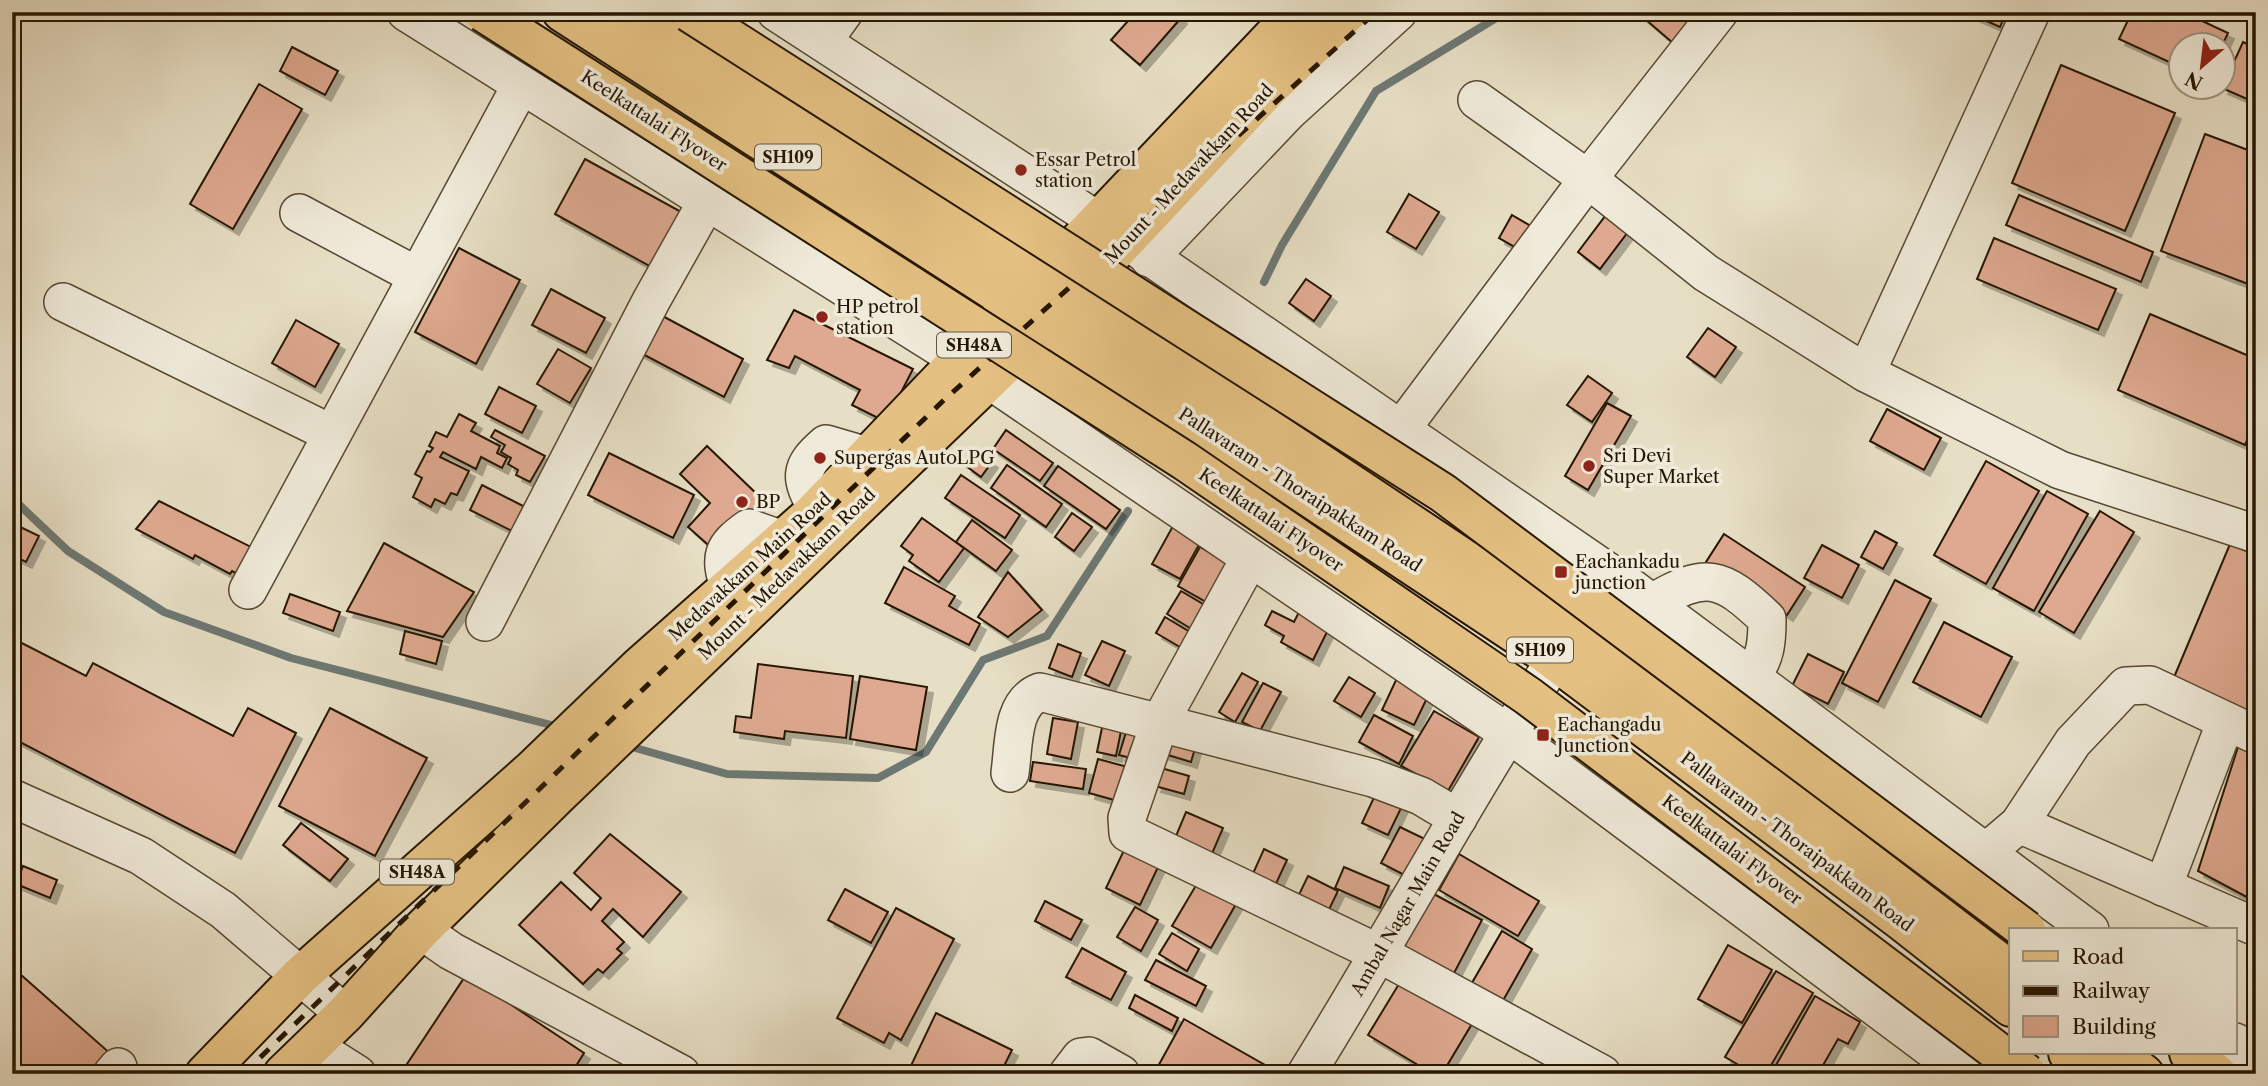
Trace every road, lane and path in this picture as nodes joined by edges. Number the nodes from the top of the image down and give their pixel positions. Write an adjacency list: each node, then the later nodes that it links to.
1 (406, 12): 13 (street)
2 (483, 12): 70 (main road, Keelkattalai Flyover, bridge)
3 (562, 12): 22 (main road, Pallavaram - Thoraipakkam Road / SH109)
4 (621, 12): 20 (main road, Pallavaram - Thoraipakkam Road / SH109)
5 (689, 12): 46 (main road, bridge)
6 (775, 12): 12 (street)
7 (1348, 12): 18 (main road, Mount - Medavakkam Road / SH48A)
8 (1398, 12): 18 (street)
9 (1719, 12): 15 (street)
10 (2031, 12): 25 (street)
11 (1287, 15): 18 (main road, Medavakkam Main Road / SH48A)
12 (834, 26): 18 (street)
13 (520, 87): 16 (street); 19 (street)
14 (1477, 100): 15 (street)
15 (1588, 178): 25 (street); 26 (street)
16 (706, 203): 24 (street); 32 (street)
17 (299, 213): 19 (street)
18 (1124, 240): 20 (main road, Medavakkam Main Road / SH48A); 26 (street)
19 (417, 276): 27 (street)
20 (1058, 289): 22 (main road, Medavakkam Main Road / SH48A); 23 (main road, Mount - Medavakkam Road / SH48A); 51 (main road, Pallavaram - Thoraipakkam Road / SH109)
21 (63, 302): 27 (street)
22 (1012, 305): 23 (main road, Pallavaram - Thoraipakkam Road / SH109); 24 (main road, Medavakkam Main Road / SH48A)
23 (1045, 326): 24 (main road, Mount - Medavakkam Road / SH48A); 33 (main road, Pallavaram - Thoraipakkam Road / SH109)
24 (974, 371): 29 (street); 35 (main road, Mount - Medavakkam Road / SH48A); 35 (main road, Medavakkam Main Road / SH48A)
25 (1866, 373): 28 (street)
26 (1402, 428): 31 (street)
27 (332, 433): 30 (street)
28 (2253, 524)
29 (1250, 558): 36 (street); 38 (street)
30 (248, 590)
31 (1652, 603): 34 (street); 34 (street)
32 (485, 622)
33 (1555, 660): 38 (street, Ambal Nagar Main Road); 53 (main road, Pallavaram - Thoraipakkam Road / SH109)
34 (1751, 677): 44 (street)
35 (652, 680): 40 (main road, Mount - Medavakkam Road / SH48A)
36 (1160, 722): 39 (street); 42 (street); 50 (street)
37 (2241, 728): 43 (street); 45 (street)
38 (1508, 733): 42 (street, Ambal Nagar Main Road); 69 (street)
39 (1010, 773)
40 (545, 783): 49 (main road, Mount - Medavakkam Road / SH48A); 52 (main road, Mount - Medavakkam Road / SH48A)
41 (12, 798): 52 (street)
42 (1458, 818): 50 (street, Ambal Nagar Main Road)
43 (2019, 824): 44 (street); 45 (street)
44 (1985, 853): 47 (street)
45 (2163, 887): 48 (street)
46 (2023, 928)
47 (2087, 928)
48 (2256, 928)
49 (421, 930): 54 (main road, Mount - Medavakkam Road / SH48A); 64 (street)
50 (1380, 954): 67 (street, Ambal Nagar Main Road); 68 (street)
51 (2009, 969)
52 (300, 976): 54 (street); 61 (main road, Mount - Medavakkam Road / SH48A)
53 (2009, 1005)
54 (345, 1014): 56 (main road, Mount - Medavakkam Road / SH48A)
55 (2236, 1043): 60 (street)
56 (313, 1046): 62 (main road, Mount - Medavakkam Road / SH48A); 63 (street)
57 (2069, 1054): 71 (main road)
58 (2118, 1054): 72 (main road)
59 (2190, 1054): 73 (main road)
60 (2256, 1059)
61 (205, 1074)
62 (283, 1074)
63 (357, 1074)
64 (681, 1074)
65 (1068, 1074): 66 (street)
66 (1121, 1074)
67 (1306, 1074)
68 (1602, 1074)
69 (1965, 1074)
70 (2027, 1074)
71 (2095, 1074)
72 (2144, 1074)
73 (2217, 1074)

